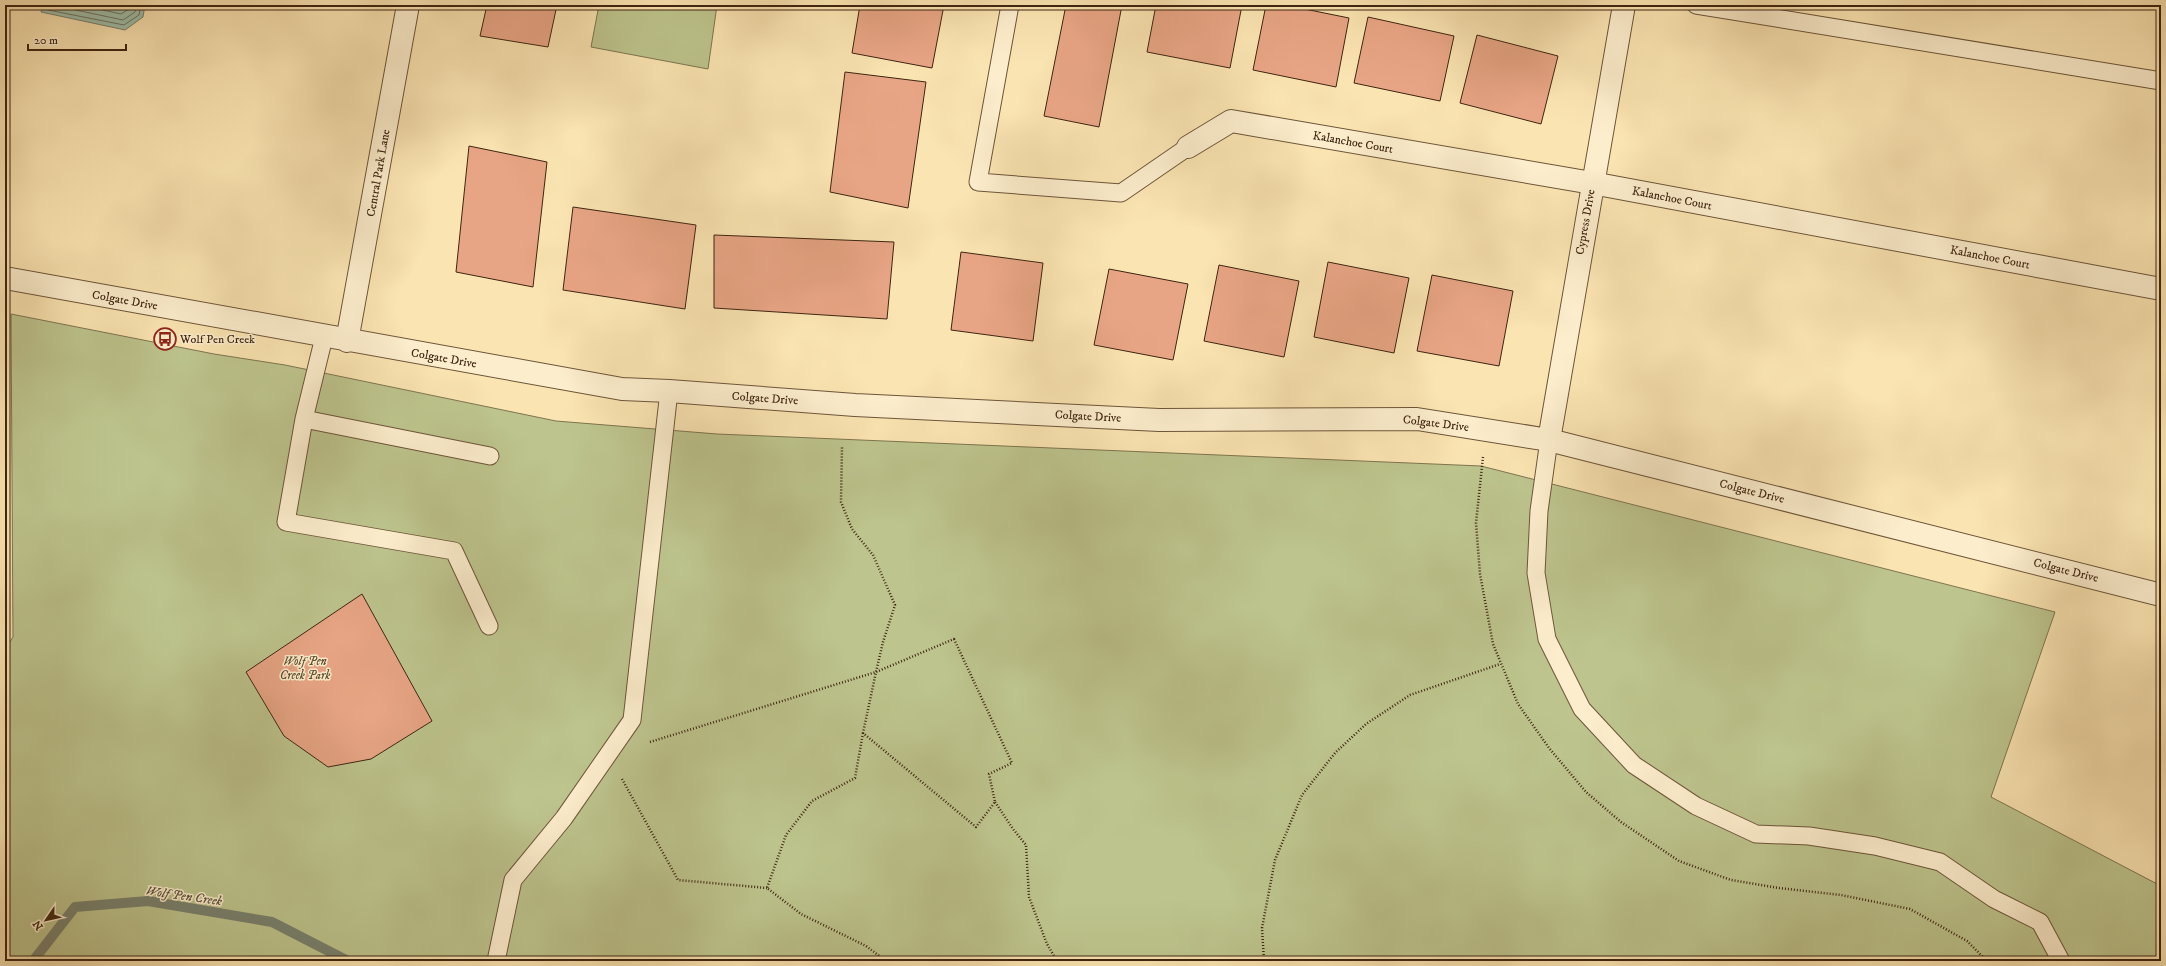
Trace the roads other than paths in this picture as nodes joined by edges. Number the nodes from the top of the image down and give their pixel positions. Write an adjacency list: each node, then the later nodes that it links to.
1 (408, 5): 11 (street, Central Park Lane)
2 (1010, 5): 6 (lane)
3 (1696, 5): 5 (lane)
4 (1620, 6): 7 (street, Cypress Drive)
5 (2161, 80)
6 (1188, 146): 7 (street, Kalanchoe Court)
7 (1592, 183): 9 (street, Kalanchoe Court); 14 (street, Cypress Drive)
8 (5, 278): 10 (street, Colgate Drive)
9 (2161, 289)
10 (324, 337): 11 (street, Colgate Drive); 13 (lane)
11 (347, 341): 12 (street, Colgate Drive)
12 (669, 391): 14 (street, Colgate Drive); 18 (lane)
13 (304, 420): 15 (lane); 17 (lane)
14 (1549, 440): 16 (street, Colgate Drive); 19 (lane)
15 (490, 456)
16 (2161, 595)
17 (489, 626)
18 (496, 961)
19 (2061, 961)

